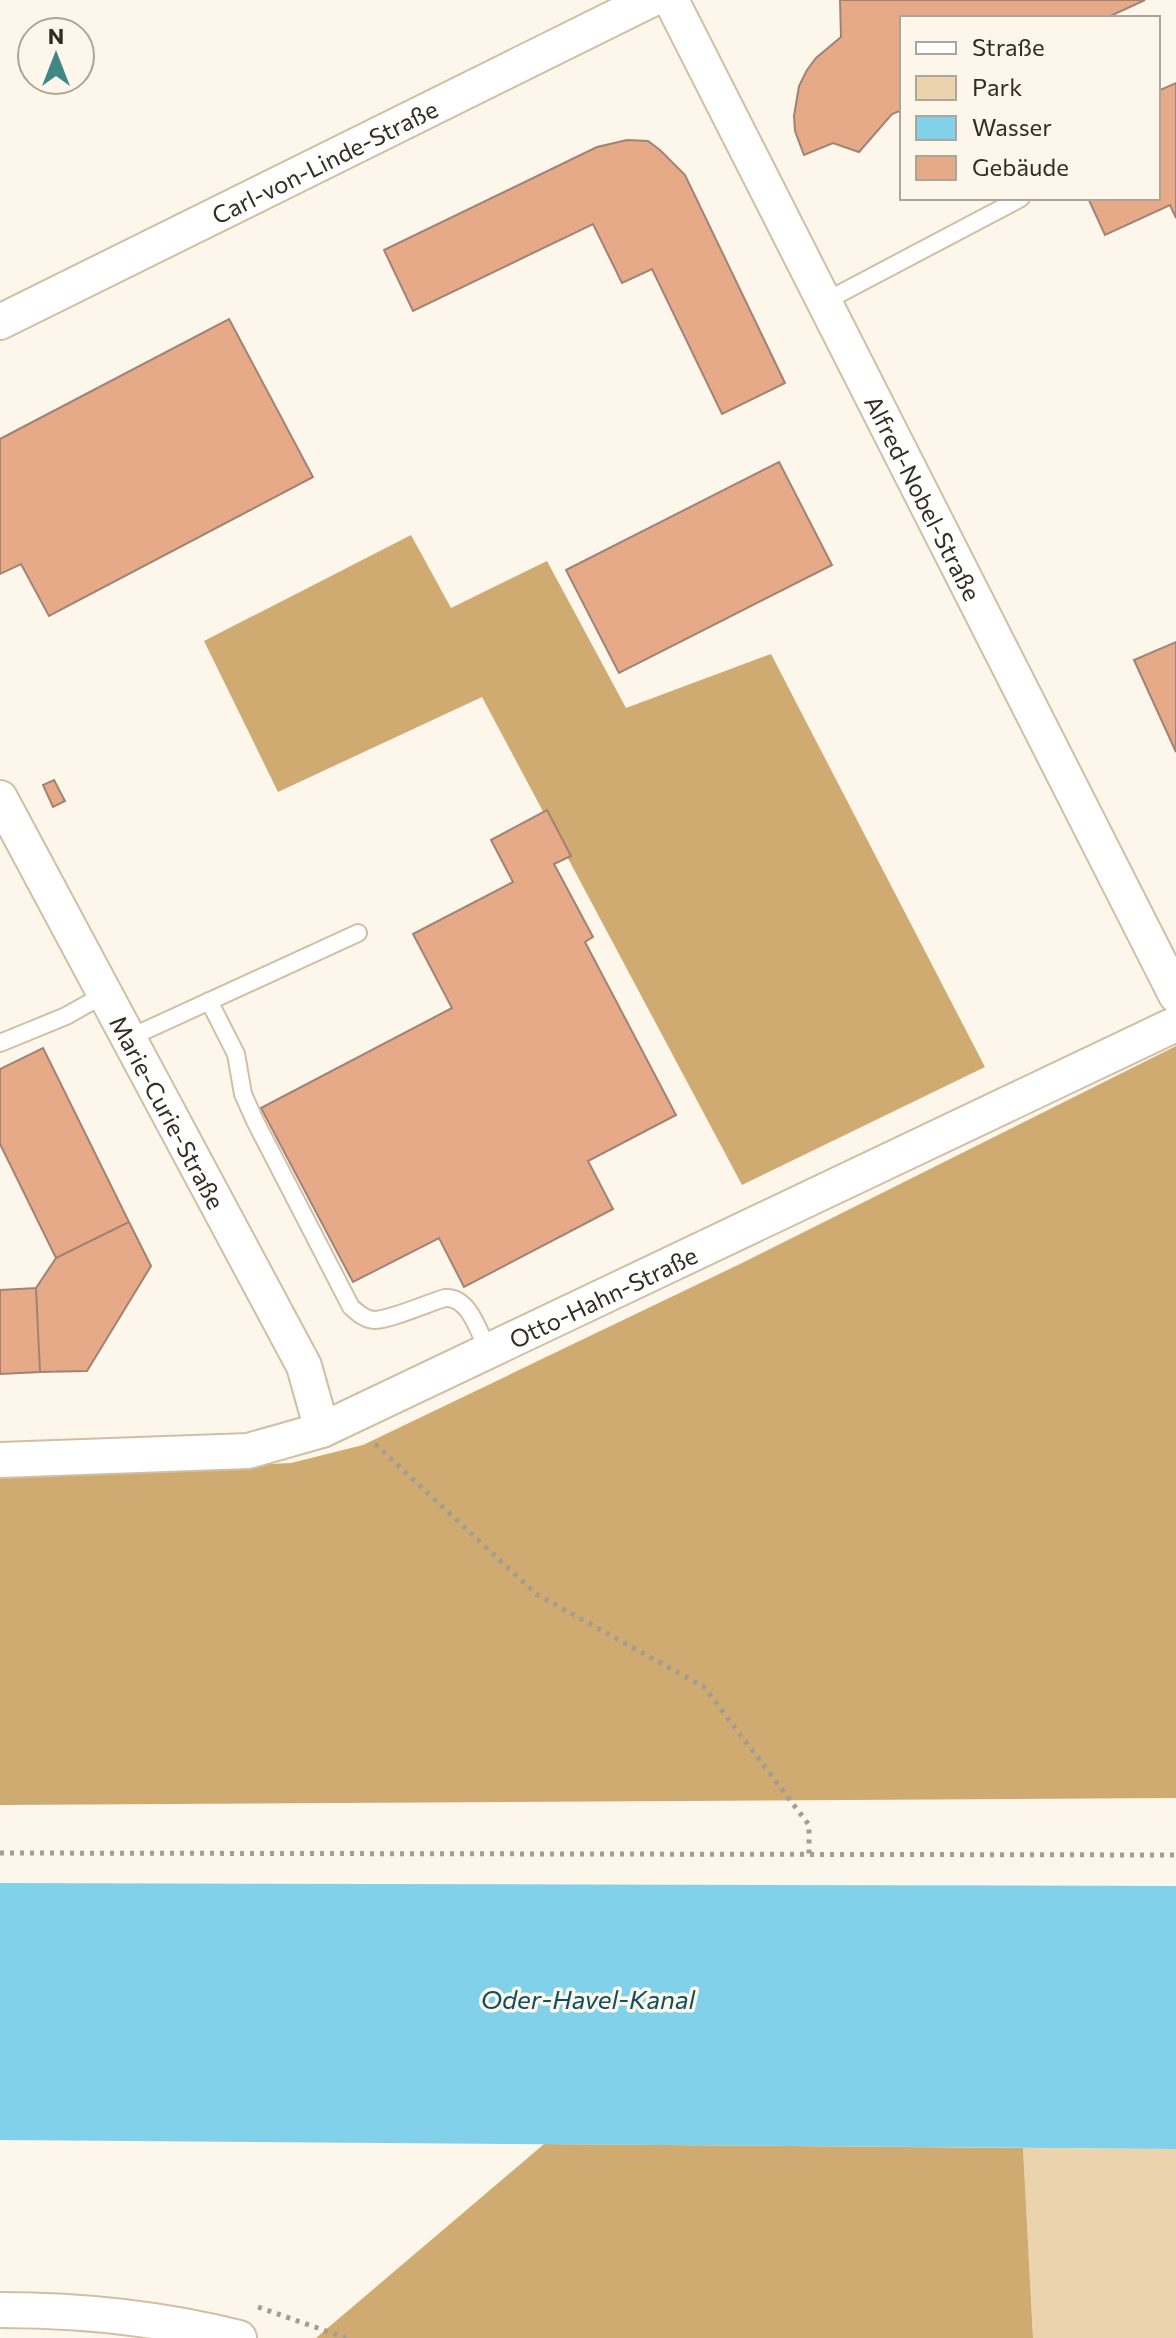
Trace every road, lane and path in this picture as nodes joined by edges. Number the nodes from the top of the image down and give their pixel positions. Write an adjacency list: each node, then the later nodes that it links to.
1 (650, 0): 5 (street, Carl-von-Linde-Straße)
2 (671, 0): 4 (street, Alfred-Nobel-Straße)
3 (1017, 200): 4 (lane)
4 (824, 302): 9 (street, Alfred-Nobel-Straße)
5 (0, 322)
6 (0, 798): 8 (street, Marie-Curie-Straße)
7 (358, 933): 10 (lane)
8 (105, 994): 12 (street, Marie-Curie-Straße); 13 (lane)
9 (1176, 995)
10 (209, 1001): 12 (lane); 14 (lane)
11 (1176, 1024): 14 (street, Otto-Hahn-Straße)
12 (129, 1038): 15 (street, Marie-Curie-Straße)
13 (0, 1043)
14 (488, 1351): 15 (street, Otto-Hahn-Straße)
15 (335, 1424): 16 (street, Otto-Hahn-Straße); 18 (path)
16 (0, 1460)
17 (0, 1853): 18 (path)
18 (809, 1855): 19 (path)
19 (1176, 1855)
20 (0, 2310): 21 (street)
21 (239, 2338)

